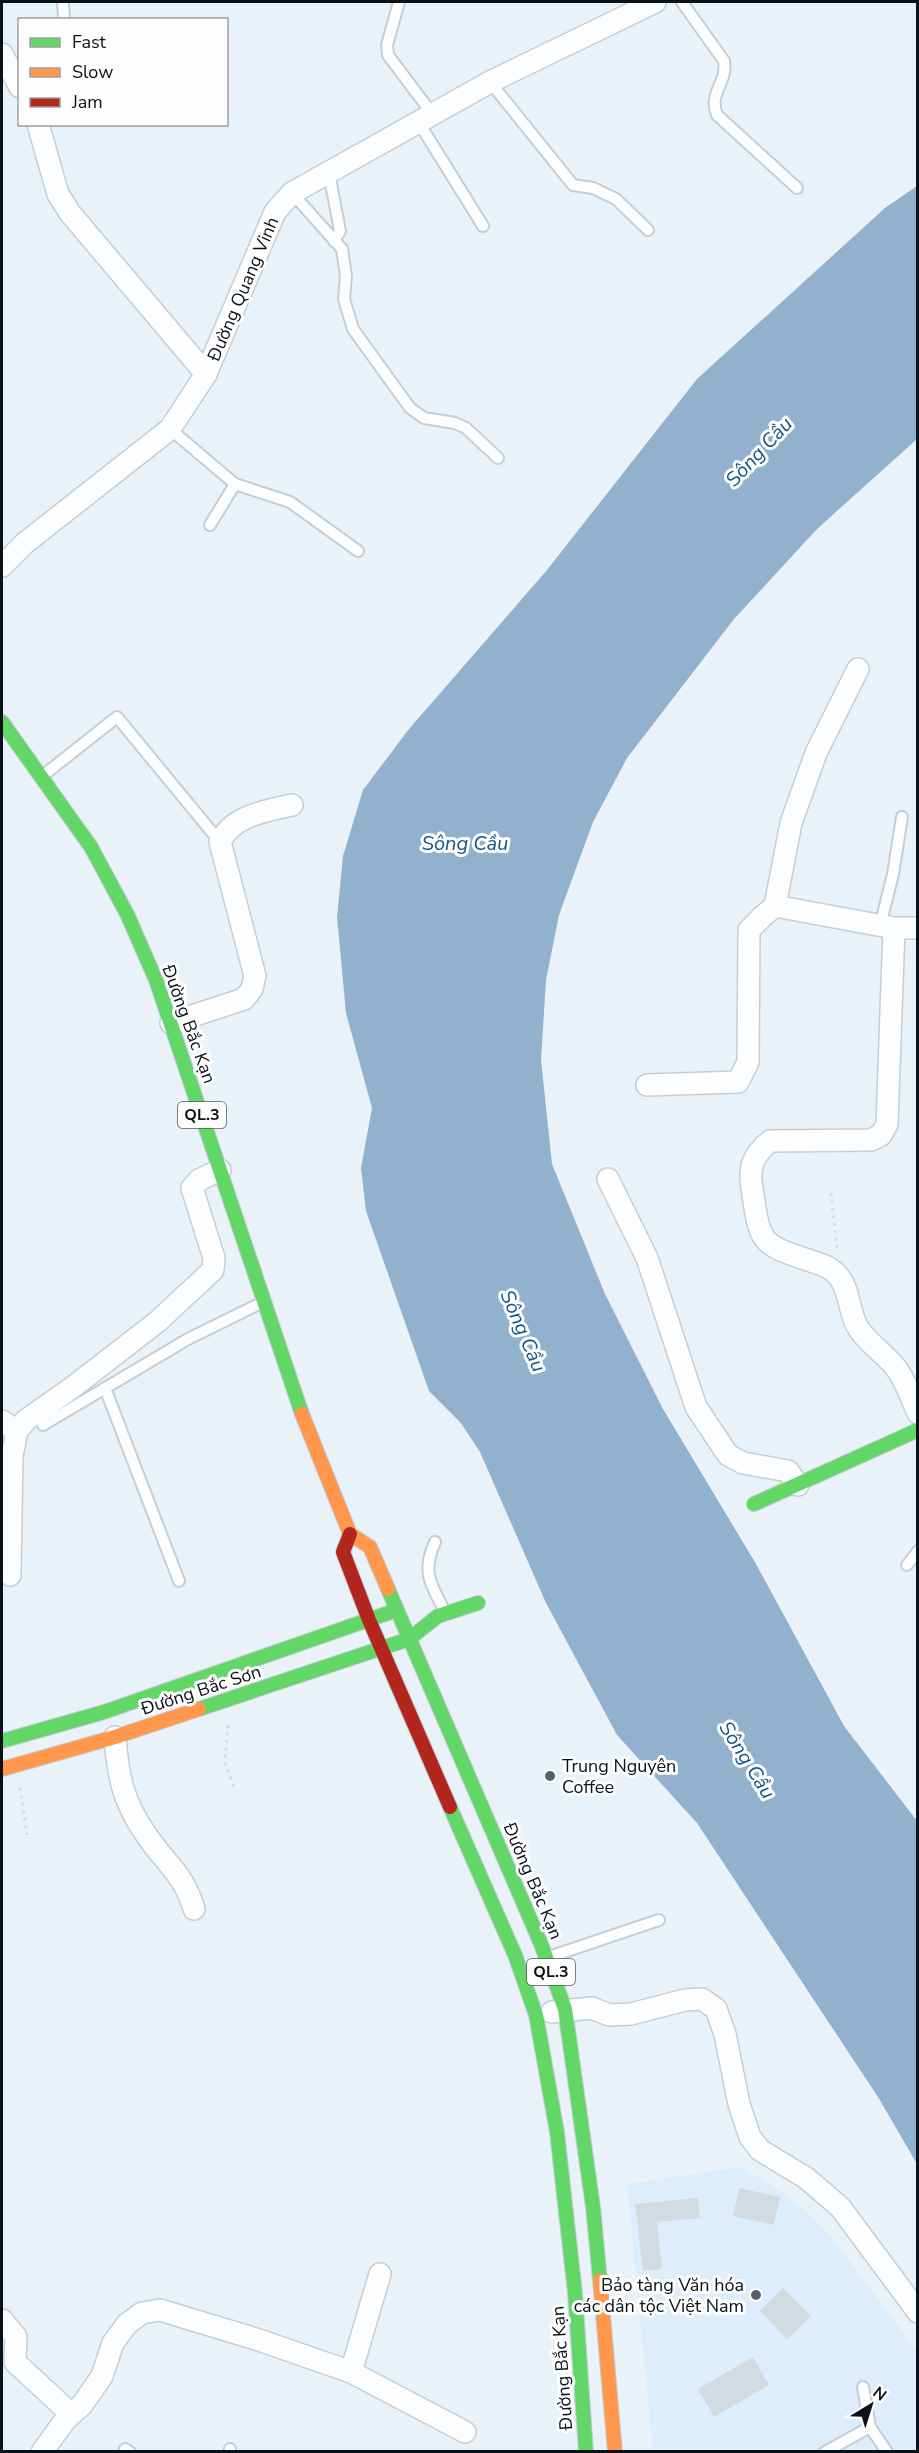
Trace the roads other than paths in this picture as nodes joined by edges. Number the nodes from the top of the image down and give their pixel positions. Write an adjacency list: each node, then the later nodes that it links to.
1 (63, 2): 5 (lane)
2 (399, 2): 9 (lane)
3 (655, 2): 8 (street, Đường Quang Vinh)
4 (682, 2): 12 (lane)
5 (64, 18)
6 (10, 60): 7 (street)
7 (18, 82)
8 (490, 82): 9 (street, Đường Quang Vinh); 15 (lane)
9 (426, 119): 11 (street, Đường Quang Vinh); 14 (lane)
10 (39, 126): 17 (street)
11 (329, 173): 13 (street, Đường Quang Vinh); 16 (lane)
12 (797, 188)
13 (292, 193): 16 (lane); 17 (street, Đường Quang Vinh)
14 (483, 226)
15 (648, 230)
16 (334, 241): 19 (lane)
17 (206, 374): 18 (street, Đường Quang Vinh)
18 (170, 429): 20 (lane); 23 (street, Đường Quang Vinh)
19 (498, 458)
20 (236, 484): 21 (lane); 22 (lane)
21 (210, 525)
22 (358, 551)
23 (2, 566)
24 (858, 669): 30 (street)
25 (2, 723): 26 (main road, Đường Bắc Kạn / QL.3)
26 (42, 776): 29 (lane); 33 (main road, Đường Bắc Kạn / QL.3)
27 (292, 805): 29 (street)
28 (902, 816): 31 (lane)
29 (220, 842): 33 (street)
30 (775, 906): 31 (street); 34 (street)
31 (887, 927): 32 (street); 41 (street)
32 (918, 928)
33 (171, 1023): 35 (main road, Đường Bắc Kạn / QL.3)
34 (647, 1086)
35 (220, 1170): 37 (main road, Đường Bắc Kạn / QL.3); 40 (street)
36 (608, 1179): 42 (street)
37 (264, 1302): 38 (lane); 44 (main road, Đường Bắc Kạn / QL.3)
38 (105, 1388): 39 (lane); 49 (lane)
39 (43, 1425)
40 (9, 1426): 48 (street)
41 (917, 1430): 42 (main road)
42 (798, 1485): 43 (main road)
43 (754, 1504)
44 (350, 1534): 51 (main road, Đường Bắc Kạn / QL.3); 53 (main road, Đường Bắc Kạn / QL.3)
45 (435, 1542): 52 (lane)
46 (918, 1551): 47 (lane)
47 (907, 1565)
48 (10, 1575)
49 (179, 1581)
50 (478, 1603): 52 (main road)
51 (397, 1610): 52 (main road); 53 (main road, Đường Bắc Sơn); 54 (main road, Đường Bắc Kạn / QL.3)
52 (441, 1614): 54 (main road, Đường Bắc Sơn)
53 (369, 1620): 55 (main road, Đường Bắc Kạn / QL.3); 57 (main road, Đường Bắc Sơn)
54 (409, 1639): 55 (main road, Đường Bắc Sơn); 61 (main road, Đường Bắc Kạn / QL.3)
55 (383, 1648): 56 (main road, Đường Bắc Sơn); 63 (main road, Đường Bắc Kạn / QL.3)
56 (115, 1737): 58 (main road, Đường Bắc Sơn); 59 (street)
57 (2, 1741)
58 (2, 1768)
59 (194, 1909)
60 (659, 1920): 61 (lane)
61 (546, 1958): 62 (main road, Đường Bắc Kạn / QL.3)
62 (565, 2009): 63 (street); 65 (street); 74 (main road, Đường Bắc Kạn / QL.3)
63 (536, 2015): 73 (main road, Đường Bắc Kạn / QL.3)
64 (380, 2274): 67 (street)
65 (918, 2312)
66 (2, 2320): 69 (street)
67 (351, 2372): 69 (street); 71 (street)
68 (863, 2387): 70 (lane)
69 (71, 2414): 72 (street)
70 (870, 2427): 75 (lane); 76 (lane)
71 (465, 2432)
72 (42, 2451)
73 (586, 2451)
74 (615, 2451)
75 (825, 2451)
76 (887, 2451)

